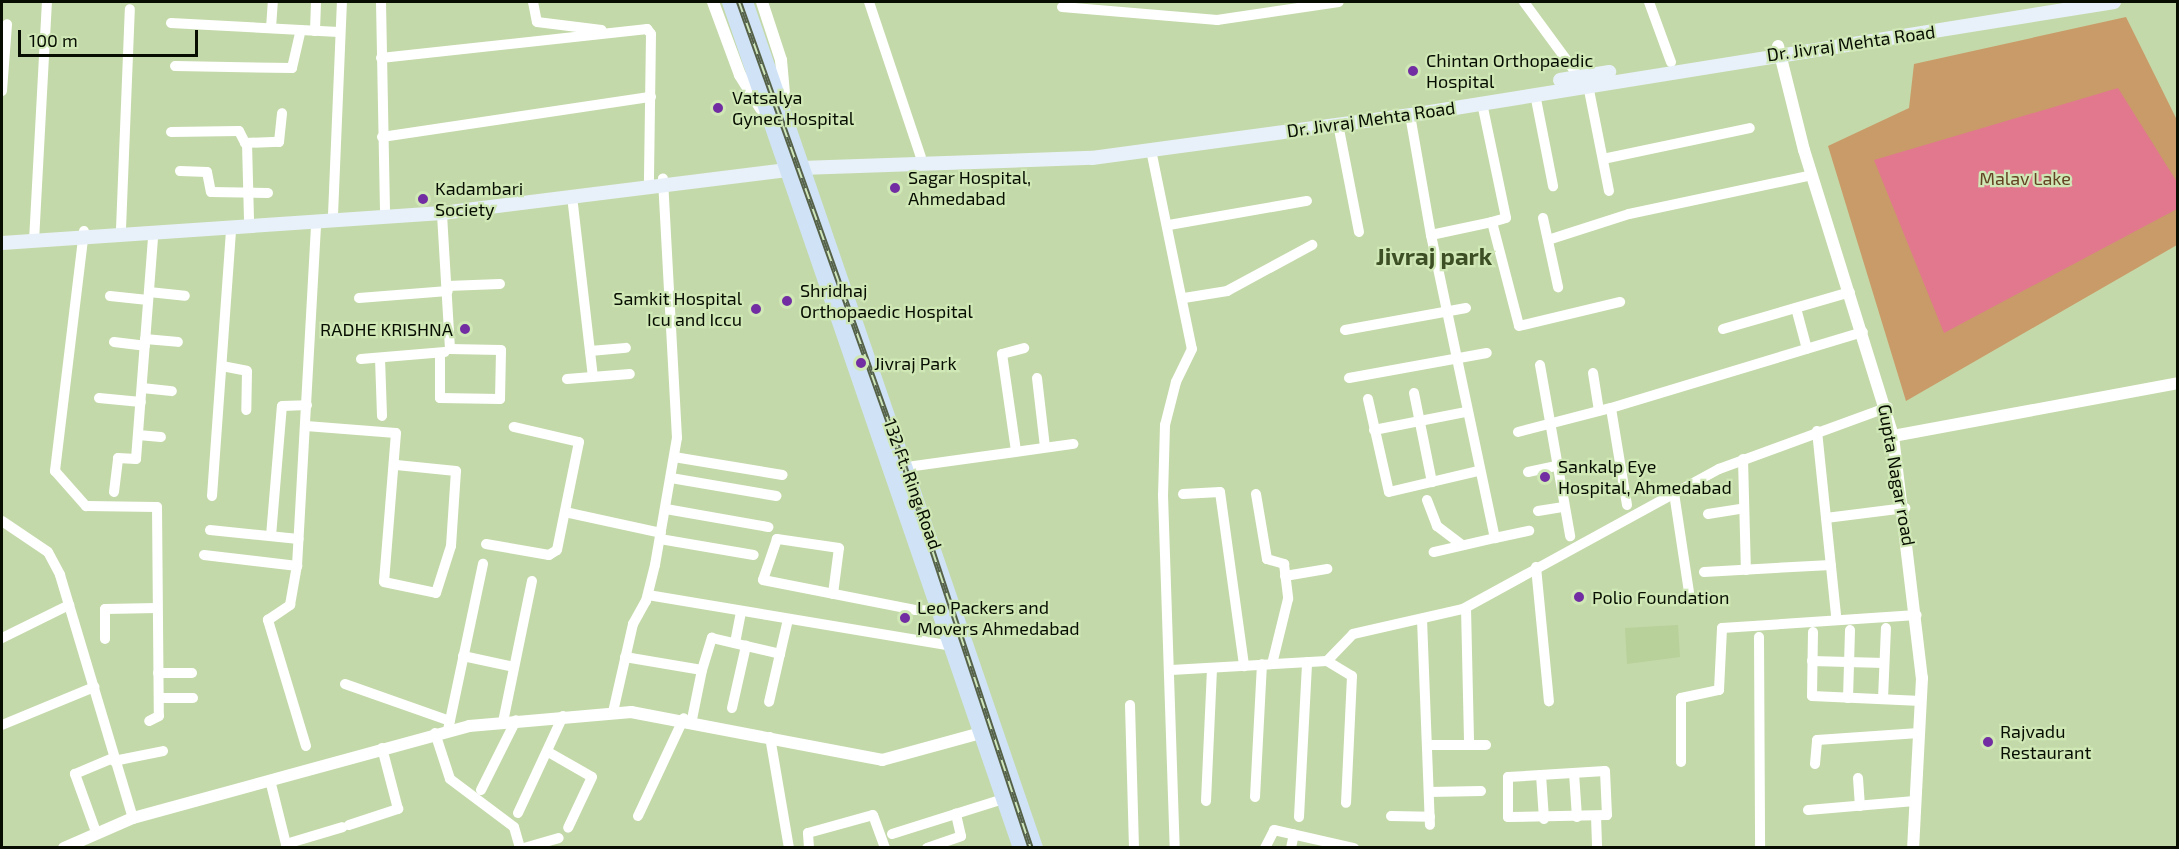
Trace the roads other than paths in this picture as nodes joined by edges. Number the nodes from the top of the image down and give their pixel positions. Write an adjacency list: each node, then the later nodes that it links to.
1 (47, 2): 73 (street)
2 (273, 2): 21 (street)
3 (316, 2): 23 (street)
4 (342, 2): 24 (street)
5 (381, 2): 28 (street)
6 (534, 2): 25 (street)
7 (713, 2): 40 (street)
8 (730, 2): 31 (main road)
9 (745, 2): 31 (main road)
10 (762, 2): 40 (street)
11 (869, 2): 46 (street)
12 (1340, 2): 17 (street)
13 (1524, 2): 32 (street)
14 (1649, 2): 29 (street)
15 (2070, 2): 27 (main road)
16 (2114, 2): 27 (main road, Dr. Jivraj Mehta Road)
17 (1062, 7)
18 (130, 9): 66 (street)
19 (171, 23): 21 (street)
20 (7, 24): 26 (street)
21 (272, 28): 22 (street)
22 (301, 30): 23 (street); 30 (street)
23 (315, 31): 24 (street)
24 (339, 32): 60 (street)
25 (618, 33): 28 (street); 35 (street)
26 (4, 42): 33 (street)
27 (1779, 49): 29 (main road); 32 (main road, Dr. Jivraj Mehta Road); 50 (street, Gupta Nagar road)
28 (381, 58): 43 (street)
29 (1671, 62): 32 (main road)
30 (175, 66)
31 (762, 71): 40 (main road, 132 Ft. Ring Road)
32 (1584, 81): 34 (main road, Dr. Jivraj Mehta Road); 46 (main road); 47 (street)
33 (2, 91)
34 (1535, 94): 36 (main road, Dr. Jivraj Mehta Road); 52 (street)
35 (651, 97): 43 (street); 51 (street)
36 (1482, 103): 38 (main road, Dr. Jivraj Mehta Road); 63 (street)
37 (282, 113): 44 (street)
38 (1410, 115): 39 (main road, Dr. Jivraj Mehta Road); 71 (street)
39 (1338, 124): 45 (main road, Dr. Jivraj Mehta Road); 68 (street)
40 (779, 125): 48 (main road, 132 Ft. Ring Road)
41 (1750, 128): 47 (street)
42 (171, 132): 44 (street)
43 (382, 137): 58 (street)
44 (247, 143): 54 (street)
45 (1151, 150): 48 (main road, Dr. Jivraj Mehta Road); 65 (street)
46 (921, 157): 48 (main road)
47 (1603, 159): 53 (street)
48 (793, 166): 51 (main road); 143 (main road, 132 Ft. Ring Road); 195 (main road, 132 Ft. Ring Road)
49 (180, 171): 54 (street)
50 (1812, 175): 74 (street); 80 (street, Gupta Nagar road)
51 (659, 181): 56 (main road); 58 (main road); 140 (street)
52 (1553, 186)
53 (1609, 191)
54 (249, 193): 55 (street); 62 (street)
55 (268, 193)
56 (572, 196): 59 (main road); 100 (street)
57 (1307, 201): 65 (street)
58 (385, 211): 60 (main road)
59 (442, 213): 64 (main road); 79 (street)
60 (333, 215): 62 (main road)
61 (1543, 218): 74 (street)
62 (249, 221): 66 (main road)
63 (1492, 222): 71 (street); 86 (street)
64 (316, 224): 67 (main road); 121 (street)
65 (1169, 225): 85 (street)
66 (121, 229): 70 (main road)
67 (231, 230): 72 (main road); 107 (street)
68 (1359, 232)
69 (2, 235): 73 (main road)
70 (84, 235): 72 (main road); 73 (main road); 193 (street)
71 (1431, 235): 89 (street)
72 (153, 236): 82 (street)
73 (34, 238): 75 (main road)
74 (1548, 240): 78 (street)
75 (2, 243)
76 (1312, 245): 85 (street)
77 (500, 284): 79 (street)
78 (1558, 287)
79 (448, 289): 84 (street); 98 (street)
80 (1850, 292): 88 (street); 92 (street, Gupta Nagar road)
81 (110, 296): 82 (street)
82 (149, 296): 83 (street); 95 (street)
83 (185, 296)
84 (359, 298)
85 (1184, 298): 222 (street)
86 (1620, 302)
87 (1466, 308): 89 (street)
88 (1796, 308): 90 (street); 99 (street)
89 (1446, 311): 91 (street); 105 (street)
90 (1723, 328)
91 (1345, 330)
92 (1863, 332): 99 (street); 122 (street, Gupta Nagar road)
93 (114, 342): 95 (street)
94 (178, 342): 95 (street)
95 (145, 343): 115 (street)
96 (626, 348): 100 (street)
97 (1024, 348): 139 (street)
98 (450, 349): 102 (street); 102 (street)
99 (1807, 349): 124 (street)
100 (590, 351): 110 (street)
101 (1487, 353): 105 (street)
102 (440, 356): 104 (street)
103 (361, 358): 104 (street)
104 (380, 358): 126 (street)
105 (1455, 359): 112 (street); 125 (street)
106 (1540, 365): 128 (street)
107 (222, 366): 123 (street); 154 (street)
108 (1593, 373): 124 (street)
109 (630, 374): 110 (street)
110 (593, 377): 113 (street)
111 (1037, 378): 138 (street)
112 (1349, 378)
113 (567, 379)
114 (2178, 383): 135 (street)
115 (142, 388): 116 (street); 120 (street)
116 (172, 391)
117 (1414, 393): 127 (street)
118 (99, 398): 120 (street)
119 (1368, 399): 131 (street)
120 (141, 402): 134 (street)
121 (307, 405): 129 (street); 170 (street)
122 (1888, 406): 132 (street); 135 (street, Gupta Nagar road)
123 (246, 410)
124 (1605, 410): 128 (street); 157 (street)
125 (1466, 412): 127 (street); 145 (street)
126 (382, 416)
127 (1420, 421): 131 (street); 149 (street)
128 (1548, 424): 133 (street); 144 (street)
129 (306, 426): 142 (street); 174 (street)
130 (514, 427): 163 (street)
131 (1374, 430): 149 (street)
132 (1817, 431): 141 (street); 165 (street)
133 (1518, 432)
134 (138, 435): 136 (street); 150 (street)
135 (1893, 436): 160 (street, Gupta Nagar road)
136 (161, 437)
137 (1073, 444): 138 (street)
138 (1046, 447): 139 (street)
139 (1016, 451): 143 (street)
140 (674, 457): 147 (street); 148 (street)
141 (1743, 459): 153 (street); 159 (street)
142 (396, 465): 142 (street)
143 (907, 466): 244 (main road, 132 Ft. Ring Road)
144 (1556, 466): 146 (street); 158 (street)
145 (1478, 471): 149 (street); 173 (street)
146 (1528, 472)
147 (783, 475)
148 (671, 478): 155 (street); 161 (street)
149 (1432, 482)
150 (114, 492)
151 (1183, 494): 218 (street)
152 (1256, 494): 187 (street)
153 (1674, 494): 183 (street); 189 (street)
154 (212, 496)
155 (776, 496)
156 (1427, 500): 176 (street)
157 (1627, 505)
158 (1564, 507): 162 (street); 172 (street)
159 (1744, 508): 164 (street); 185 (street)
160 (1905, 508): 165 (street); 197 (street, Gupta Nagar road)
161 (666, 509): 167 (street); 171 (street)
162 (1538, 511)
163 (565, 512): 171 (street); 175 (street)
164 (1708, 514)
165 (1826, 518): 181 (street)
166 (2, 520): 192 (street)
167 (768, 526)
168 (210, 530): 170 (street)
169 (1529, 531): 173 (street)
170 (271, 536): 174 (street)
171 (661, 536): 179 (street); 191 (street)
172 (1570, 536)
173 (1495, 538): 176 (street)
174 (299, 539): 182 (street)
175 (486, 544)
176 (1462, 545): 177 (street)
177 (1434, 552)
178 (204, 555): 182 (street)
179 (754, 555)
180 (483, 564): 210 (street)
181 (1831, 565): 185 (street); 198 (street)
182 (297, 566): 251 (street)
183 (1536, 567): 194 (street); 232 (street)
184 (1327, 569): 187 (street)
185 (1746, 570): 186 (street)
186 (1704, 572)
187 (1286, 576): 217 (street)
188 (532, 581): 219 (street)
189 (1689, 592)
190 (833, 594): 190 (street); 195 (street)
191 (648, 595): 196 (street); 211 (street)
192 (69, 605): 205 (street); 226 (street)
193 (157, 608): 206 (street); 223 (street)
194 (1466, 608): 200 (street); 249 (street)
195 (941, 611): 208 (main road, 132 Ft. Ring Road)
196 (741, 613): 199 (street); 207 (street)
197 (1917, 615): 198 (street); 231 (street, Gupta Nagar road)
198 (1836, 616): 256 (street)
199 (788, 619): 208 (street); 209 (street)
200 (1422, 619): 212 (street); 248 (street)
201 (1886, 628): 216 (street)
202 (1850, 630): 215 (street)
203 (1813, 632): 213 (street)
204 (1759, 637): 302 (street)
205 (2, 638)
206 (105, 639)
207 (740, 645): 209 (street); 221 (street); 235 (street)
208 (953, 646): 244 (main road, 132 Ft. Ring Road)
209 (780, 654): 233 (street)
210 (463, 656): 219 (street); 243 (street)
211 (625, 657): 221 (street); 236 (street)
212 (1327, 661): 214 (street); 269 (street)
213 (1812, 661): 215 (street); 229 (street)
214 (1307, 662): 217 (street); 277 (street)
215 (1849, 662): 216 (street); 229 (street)
216 (1884, 663): 230 (street)
217 (1267, 664): 218 (street); 265 (street)
218 (1244, 666): 220 (street)
219 (514, 667): 241 (street)
220 (1212, 668): 222 (street); 267 (street)
221 (702, 670): 238 (street)
222 (1170, 670): 298 (street)
223 (158, 673): 224 (street); 227 (street)
224 (192, 673)
225 (345, 684): 243 (street)
226 (94, 687): 242 (street); 255 (street)
227 (159, 698): 228 (street); 240 (street)
228 (192, 698)
229 (1848, 698): 230 (street)
230 (1883, 699): 231 (street)
231 (1921, 700): 246 (street, Gupta Nagar road)
232 (1549, 701)
233 (769, 702)
234 (1130, 705): 297 (street)
235 (732, 708)
236 (613, 712): 237 (street); 238 (street)
237 (563, 716): 239 (street); 254 (street)
238 (688, 719): 247 (street); 274 (street)
239 (516, 720): 241 (street); 262 (street)
240 (149, 721)
241 (503, 722): 243 (street)
242 (2, 725)
243 (449, 726): 245 (street)
244 (991, 730): 247 (street); 266 (main road, 132 Ft. Ring Road); 296 (main road, 132 Ft. Ring Road)
245 (435, 733): 252 (street); 290 (street)
246 (1919, 733): 257 (street); 268 (street, Gupta Nagar road)
247 (770, 737): 291 (street)
248 (1427, 745): 249 (street); 264 (street)
249 (1469, 745): 250 (street)
250 (1486, 745)
251 (306, 746)
252 (382, 748): 261 (street); 287 (street)
253 (163, 751): 255 (street)
254 (550, 753): 272 (street); 281 (street)
255 (114, 760): 279 (street); 282 (street)
256 (1681, 762)
257 (1815, 764)
258 (1574, 773): 259 (street); 276 (street); 278 (street)
259 (1541, 775): 280 (street); 280 (street)
260 (1858, 778): 270 (street)
261 (270, 780): 279 (street); 287 (street)
262 (481, 790)
263 (1481, 791): 264 (street)
264 (1429, 792): 275 (street)
265 (1255, 797)
266 (1006, 798): 273 (street); 295 (main road, 132 Ft. Ring Road)
267 (1206, 801)
268 (1915, 801): 270 (street); 303 (street, Gupta Nagar road)
269 (1347, 803)
270 (1860, 806): 271 (street)
271 (1808, 810)
272 (518, 813)
273 (956, 814): 283 (street); 294 (street)
274 (638, 816)
275 (1391, 816)
276 (1596, 816): 278 (street); 301 (street)
277 (1299, 817)
278 (1577, 817): 280 (street)
279 (134, 818): 282 (street)
280 (1544, 819)
281 (568, 828)
282 (96, 832): 289 (street)
283 (892, 834)
284 (1294, 834): 286 (street); 299 (street); 300 (street)
285 (559, 838): 290 (street)
286 (1320, 844): 288 (street)
287 (286, 846)
288 (1348, 847)
289 (63, 848)
290 (522, 848)
291 (789, 848)
292 (809, 848): 293 (street)
293 (885, 848)
294 (927, 848)
295 (1021, 848)
296 (1035, 848)
297 (1134, 848)
298 (1175, 848)
299 (1265, 848)
300 (1291, 848)
301 (1597, 848)
302 (1760, 848)
303 (1913, 848)

